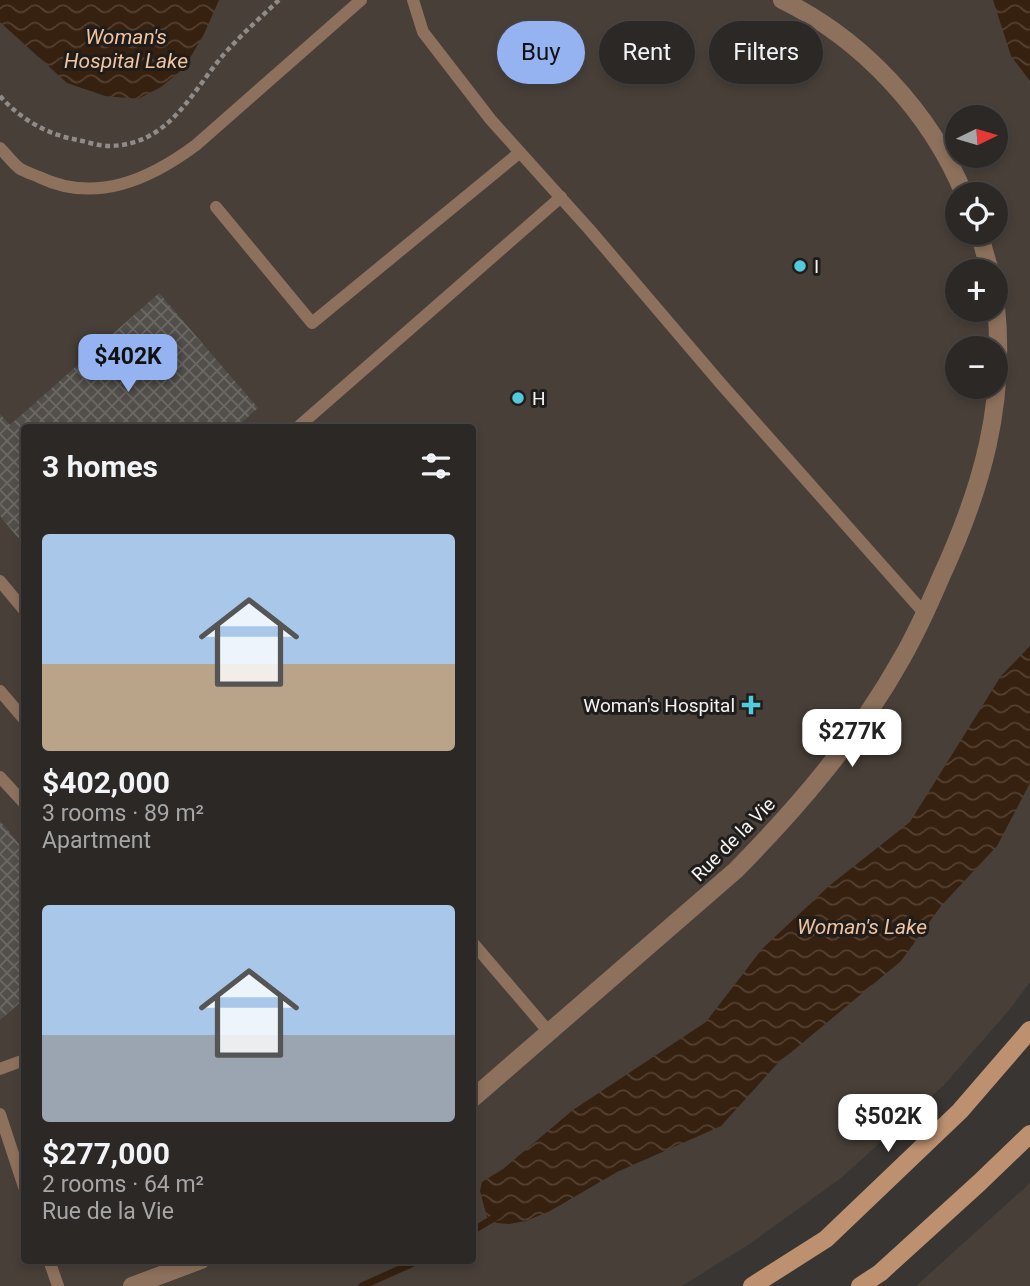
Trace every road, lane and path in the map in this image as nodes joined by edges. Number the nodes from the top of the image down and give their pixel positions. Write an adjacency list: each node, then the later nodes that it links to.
1 (279, 0): 5 (path)
2 (361, 0): 6 (lane)
3 (413, 0): 7 (lane)
4 (782, 0): 8 (street)
5 (0, 96)
6 (0, 148)
7 (519, 153): 9 (lane); 10 (lane)
8 (958, 182)
9 (561, 197): 12 (lane); 15 (lane)
10 (216, 207)
11 (997, 322): 15 (street, Rue de la Vie)
12 (301, 424)
13 (0, 581): 14 (lane)
14 (21, 606)
15 (925, 614): 22 (street, Rue de la Vie)
16 (0, 691): 17 (lane)
17 (21, 716)
18 (0, 776): 19 (lane)
19 (21, 800)
20 (476, 947): 22 (lane)
21 (1030, 1030): 33 (main road)
22 (549, 1032): 25 (street, Rue de la Vie)
23 (21, 1061): 24 (lane)
24 (0, 1069)
25 (476, 1095)
26 (0, 1114): 28 (lane)
27 (1030, 1134): 34 (main road)
28 (21, 1178)
29 (50, 1264): 31 (lane)
30 (190, 1264): 32 (street)
31 (58, 1286)
32 (132, 1286)
33 (752, 1286)
34 (860, 1286)

